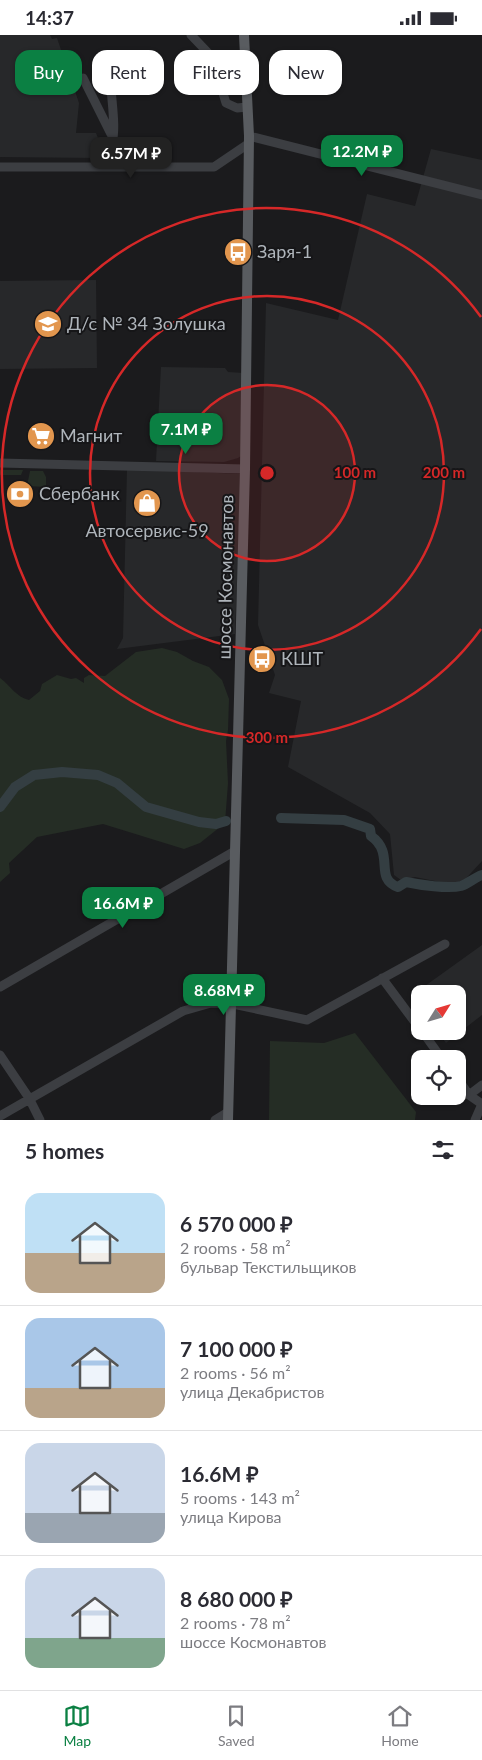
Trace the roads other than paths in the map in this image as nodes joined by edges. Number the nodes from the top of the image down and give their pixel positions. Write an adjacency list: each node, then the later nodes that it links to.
1 (191, 35): 5 (street)
2 (244, 35): 5 (main road, шоссе Космонавтов)
3 (83, 77): 6 (street)
4 (111, 95): 6 (street)
5 (247, 107): 7 (main road, шоссе Космонавтов)
6 (112, 137): 9 (street)
7 (248, 140): 9 (street); 10 (street); 12 (main road, шоссе Космонавтов)
8 (0, 167): 9 (street)
9 (106, 167)
10 (482, 195)
11 (0, 463): 12 (street)
12 (245, 469): 13 (main road, шоссе Космонавтов)
13 (235, 851): 16 (street); 17 (main road, шоссе Космонавтов)
14 (445, 945): 15 (street)
15 (382, 978): 17 (street); 18 (street)
16 (0, 987)
17 (233, 1005): 23 (street); 26 (main road, шоссе Космонавтов)
18 (411, 1017)
19 (0, 1055): 23 (street)
20 (482, 1085): 22 (street)
21 (466, 1091): 22 (street)
22 (469, 1095): 24 (street)
23 (29, 1098): 25 (street); 27 (street)
24 (482, 1104): 29 (street)
25 (0, 1116)
26 (228, 1116): 28 (street)
27 (40, 1120)
28 (215, 1120)
29 (475, 1120)

